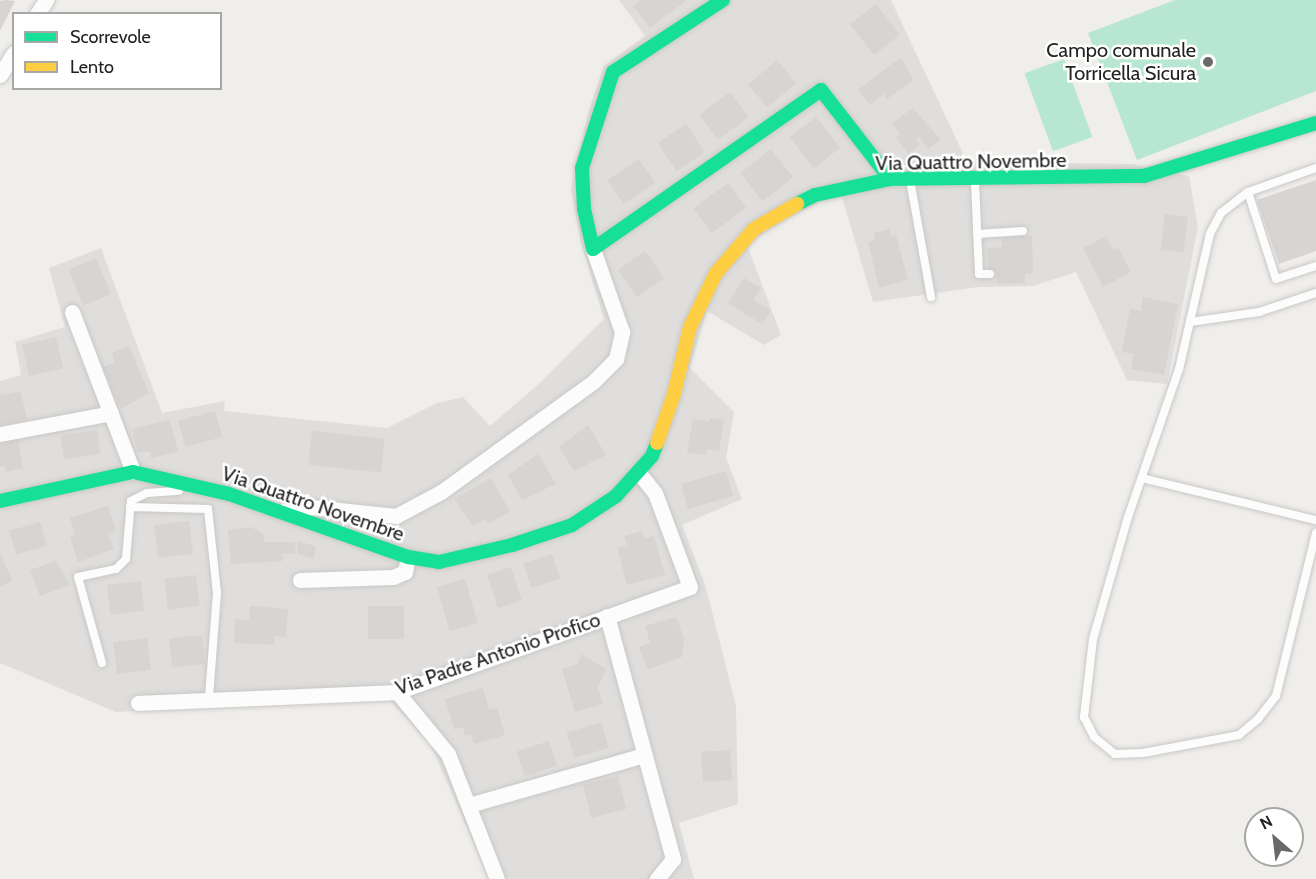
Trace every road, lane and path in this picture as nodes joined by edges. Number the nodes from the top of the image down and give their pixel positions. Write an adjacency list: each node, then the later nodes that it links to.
1 (723, 0): 12 (main road)
2 (12, 56): 3 (street)
3 (0, 75)
4 (1316, 123): 8 (main road, Via Quattro Novembre)
5 (1316, 168): 9 (lane)
6 (890, 179): 7 (main road, Via Quattro Novembre); 12 (main road); 22 (main road, Via Quattro Novembre)
7 (909, 179): 8 (main road, Via Quattro Novembre); 16 (lane)
8 (975, 181): 11 (lane)
9 (1248, 192): 13 (lane); 18 (lane)
10 (1023, 231): 11 (lane)
11 (977, 234): 14 (lane)
12 (593, 249): 27 (street)
13 (1316, 266)
14 (990, 274)
15 (1316, 293): 18 (lane)
16 (931, 297)
17 (72, 312): 19 (street)
18 (1190, 322): 23 (lane)
19 (111, 413): 20 (street); 21 (street)
20 (0, 434)
21 (133, 472): 24 (main road, Via Quattro Novembre); 25 (main road, Via Quattro Novembre)
22 (638, 472): 30 (main road, Via Quattro Novembre); 32 (street, Via Padre Antonio Profico)
23 (1142, 478): 28 (lane); 29 (lane)
24 (181, 481): 26 (lane); 27 (main road, Via Quattro Novembre)
25 (0, 501)
26 (130, 507): 33 (lane); 35 (lane)
27 (275, 513): 30 (main road, Via Quattro Novembre)
28 (1316, 520)
29 (1316, 533)
30 (408, 557): 31 (street)
31 (300, 580)
32 (607, 616): 34 (street, Via Padre Antonio Profico); 37 (street)
33 (102, 663)
34 (397, 692): 35 (street, Via Padre Antonio Profico); 38 (street)
35 (209, 698): 36 (street, Via Padre Antonio Profico)
36 (138, 703)
37 (644, 755): 38 (street); 40 (street)
38 (469, 805): 39 (street)
39 (497, 879)
40 (657, 879)

